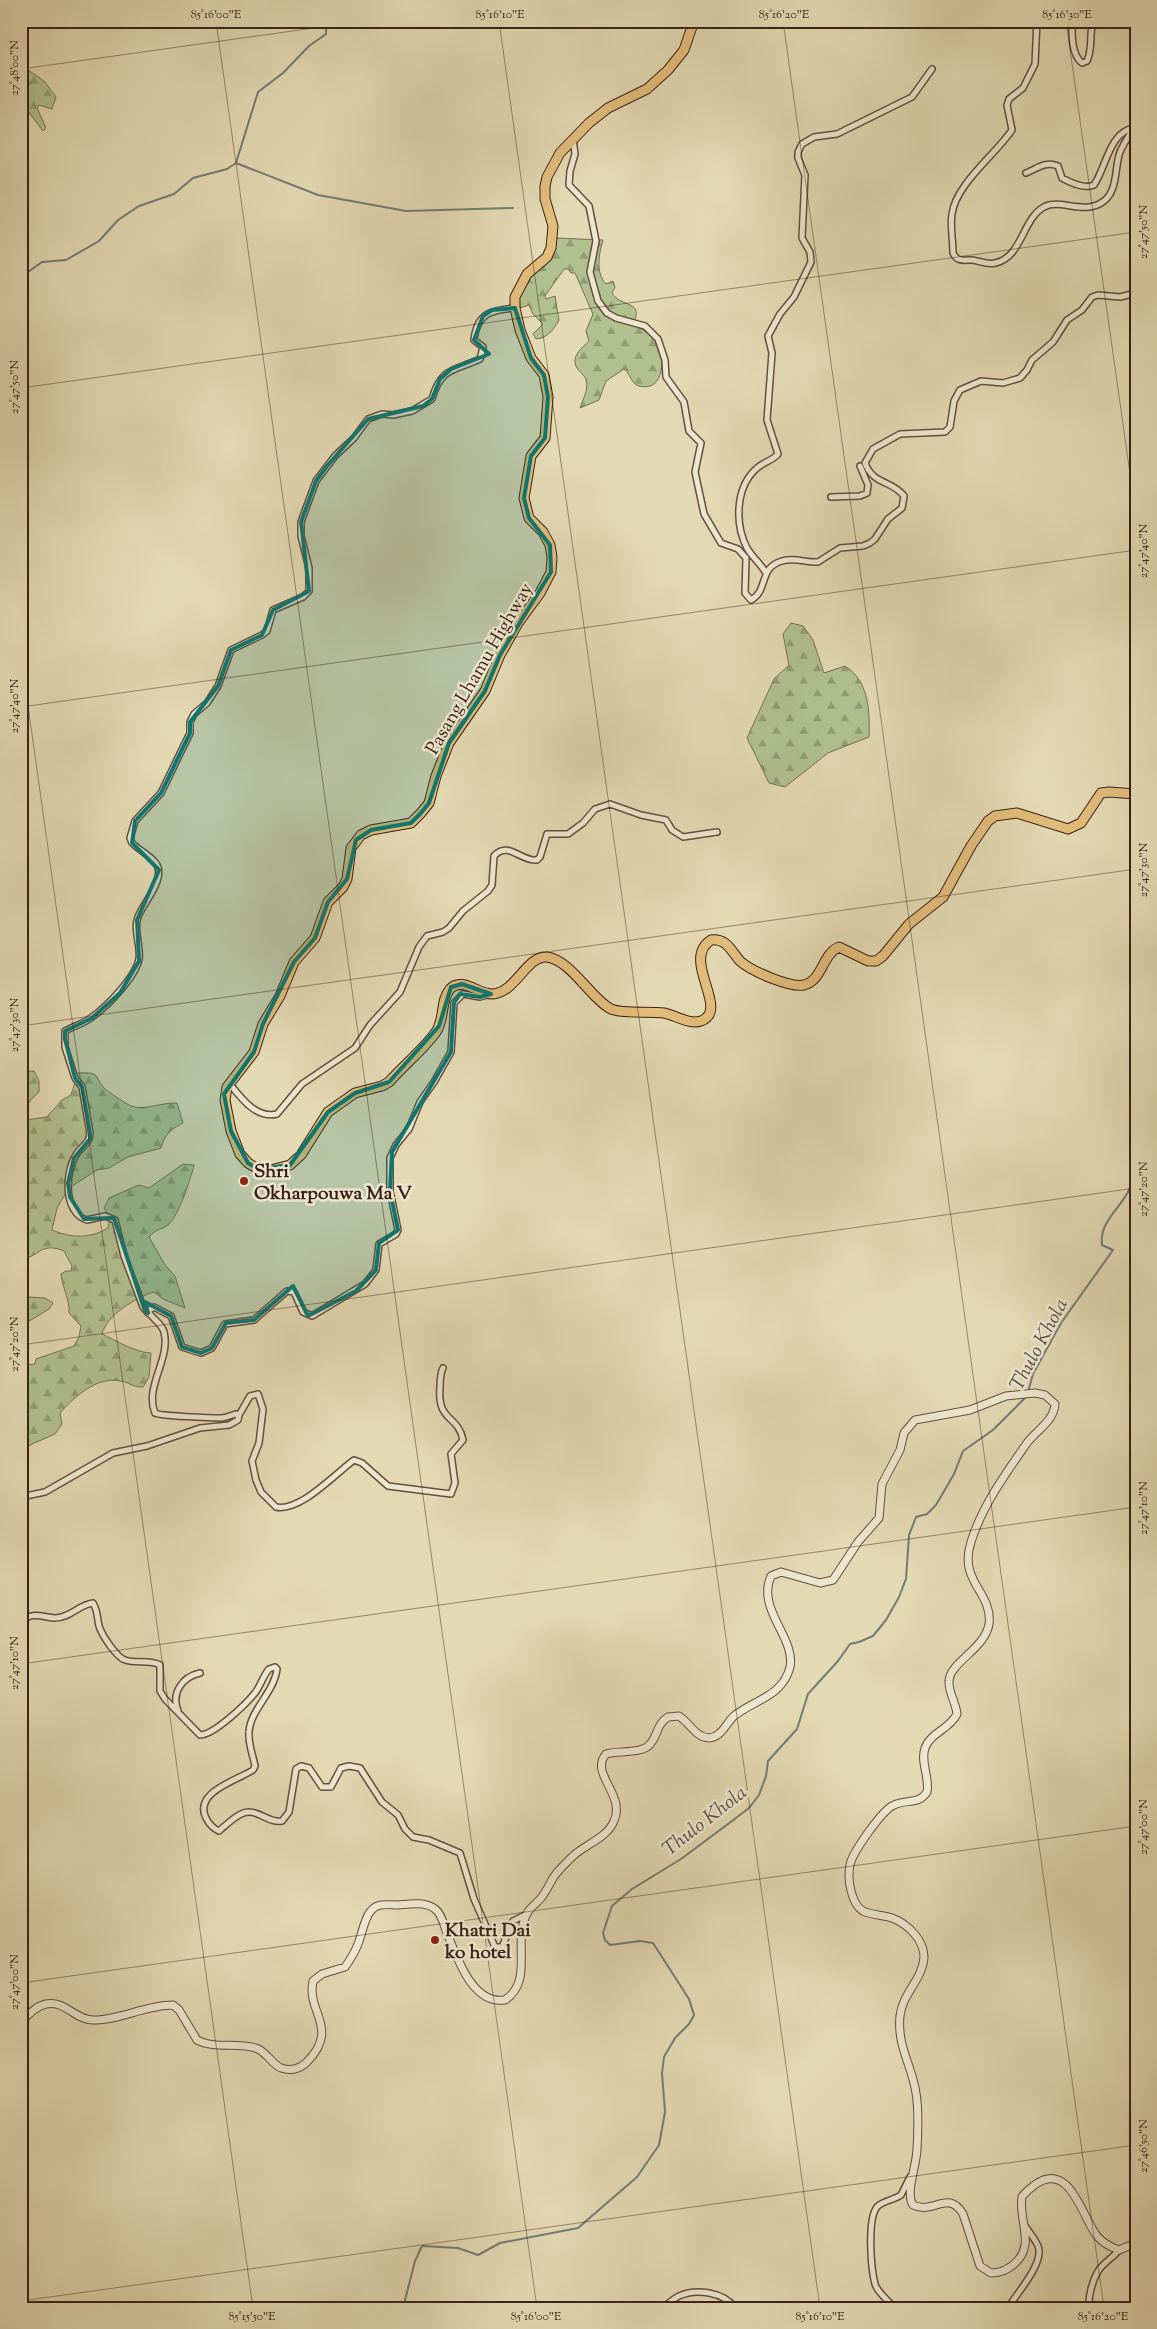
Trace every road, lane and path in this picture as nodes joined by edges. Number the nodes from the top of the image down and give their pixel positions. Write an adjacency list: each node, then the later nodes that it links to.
1 (694, 21): 7 (main road)
2 (1037, 21): 6 (street)
3 (1072, 21): 4 (street)
4 (1093, 21)
5 (932, 69): 13 (street)
6 (1135, 127): 8 (street)
7 (573, 139): 10 (main road); 13 (street)
8 (1026, 173)
9 (1136, 293): 13 (street)
10 (514, 308): 17 (main road, Pasang Lhamu Highway); 18 (street)
11 (860, 466): 12 (street)
12 (831, 497)
13 (766, 572)
14 (1136, 794): 16 (main road)
15 (717, 832): 17 (street)
16 (491, 994): 17 (main road); 18 (street)
17 (229, 1083)
18 (148, 1313): 20 (street)
19 (443, 1368): 20 (street)
20 (239, 1415): 21 (street)
21 (21, 1497)
22 (21, 1622): 24 (street)
23 (200, 1673): 24 (street)
24 (180, 1713): 25 (street)
25 (527, 1914): 26 (street); 27 (street)
26 (21, 2022)
27 (917, 2163): 28 (street); 33 (street)
28 (1025, 2225): 30 (street); 36 (street)
29 (1136, 2243): 30 (street)
30 (1119, 2250): 37 (street)
31 (662, 2308): 32 (street)
32 (735, 2308)
33 (894, 2308)
34 (930, 2308): 35 (street)
35 (943, 2308)
36 (1008, 2308)
37 (1090, 2308)

